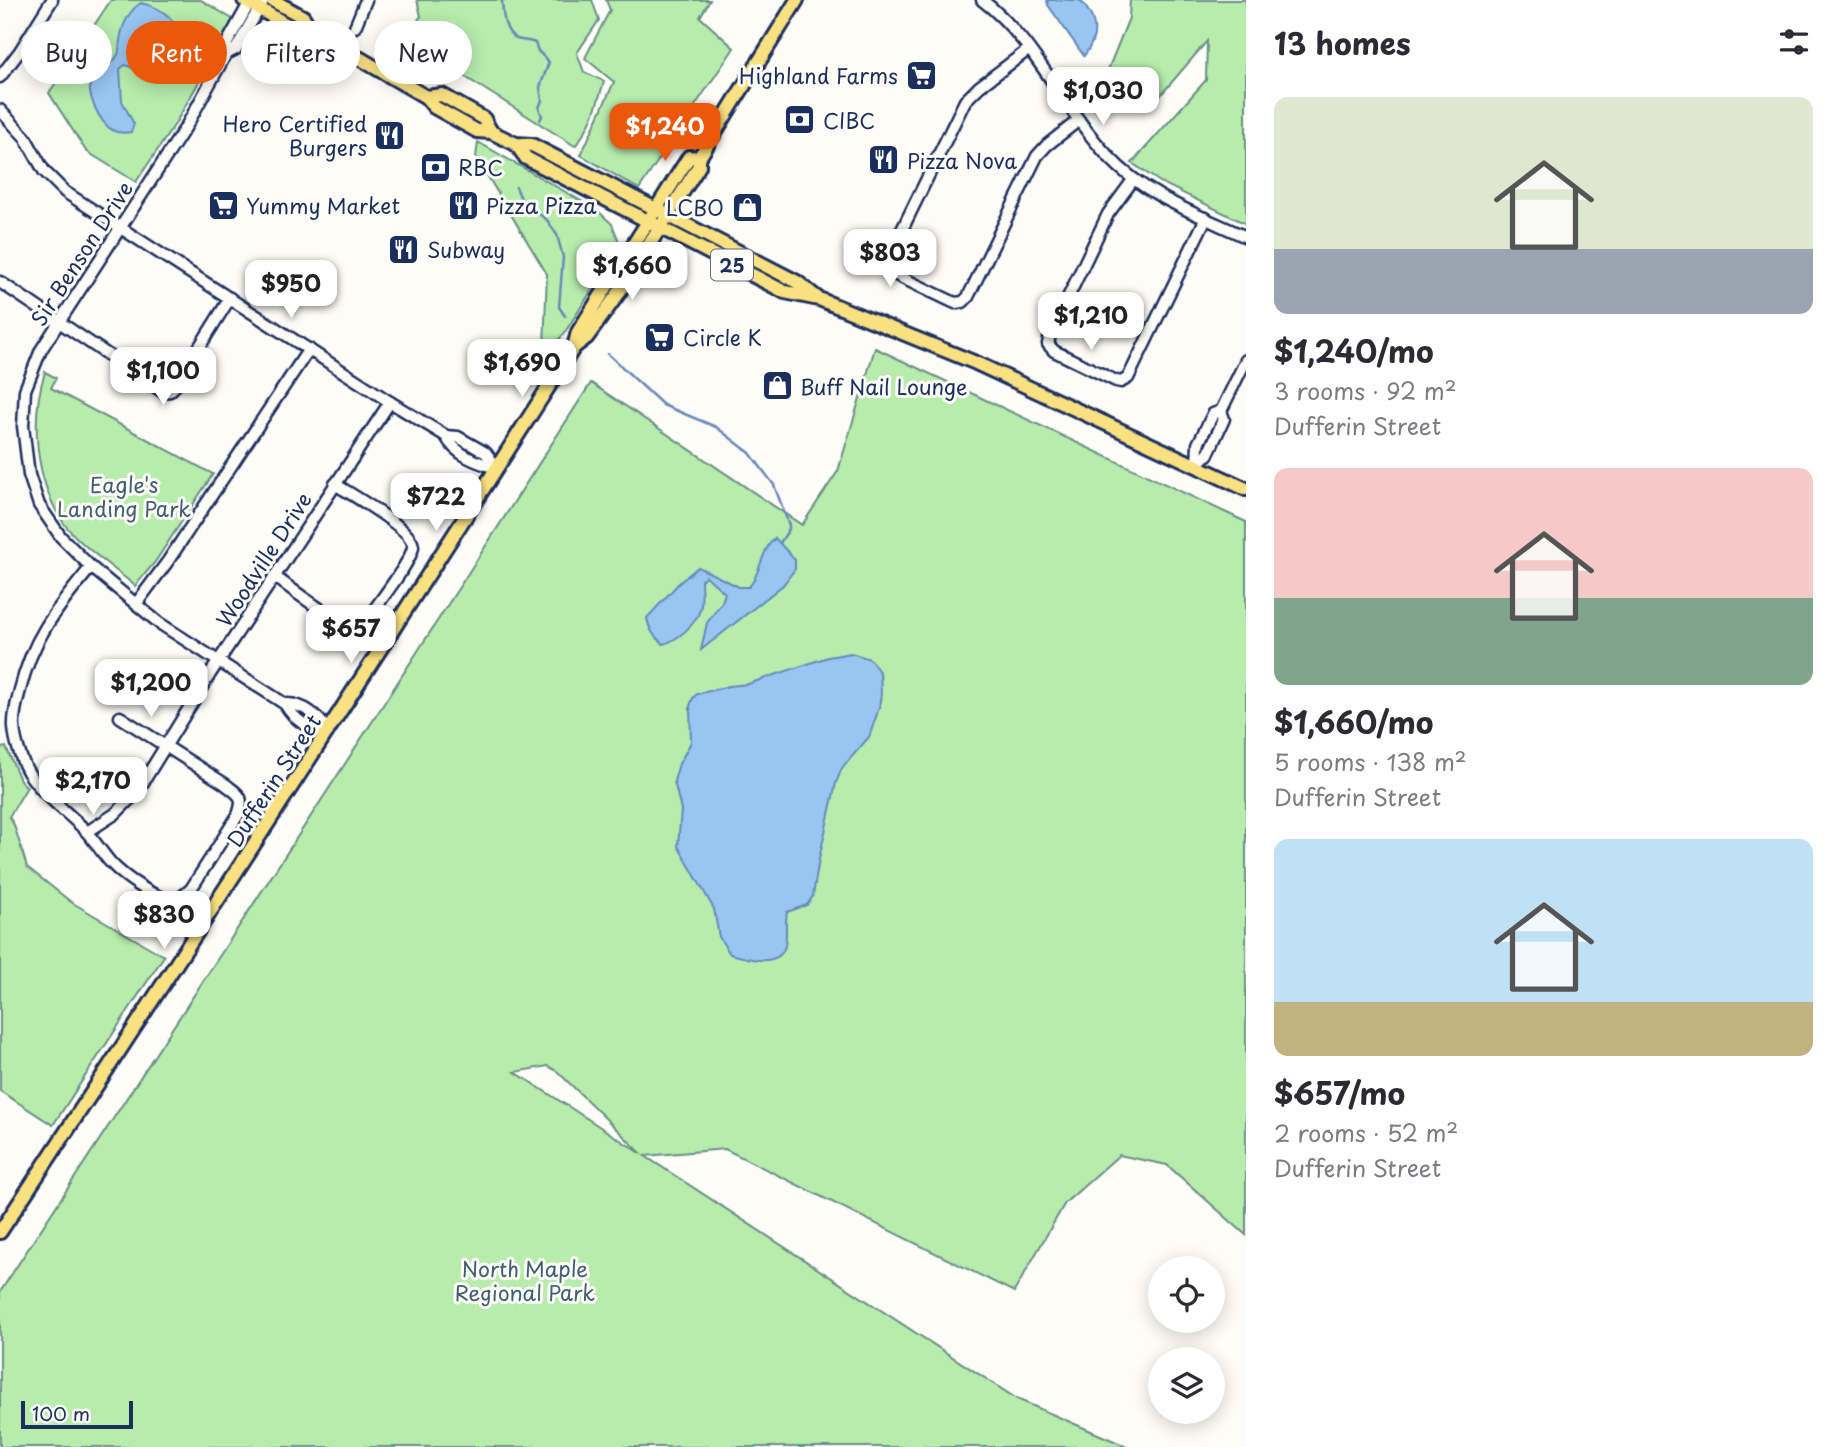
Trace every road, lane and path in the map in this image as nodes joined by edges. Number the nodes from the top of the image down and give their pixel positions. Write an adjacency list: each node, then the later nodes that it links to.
1 (52, 0): 12 (street)
2 (272, 0): 8 (main road)
3 (366, 0): 9 (street)
4 (797, 0): 16 (main road, Dufferin Street)
5 (982, 0): 10 (street)
6 (254, 2): 7 (main road, 25); 18 (street, Sir Benson Drive)
7 (282, 21)
8 (305, 21)
9 (357, 21)
10 (1028, 50): 14 (street); 14 (street)
11 (360, 59): 16 (main road, 25)
12 (0, 77)
13 (0, 110): 18 (street)
14 (1079, 120): 15 (street)
15 (1133, 180): 17 (street); 17 (street)
16 (656, 216): 19 (main road, 25); 23 (main road, 25); 25 (main road, Dufferin Street)
17 (1206, 218): 20 (street)
18 (121, 227): 22 (street); 24 (street, Sir Benson Drive)
19 (660, 228): 23 (main road, 25); 25 (main road, Dufferin Street)
20 (1246, 237)
21 (0, 282): 24 (street)
22 (230, 298): 24 (street); 26 (street)
23 (819, 299): 29 (main road, 25)
24 (59, 323): 33 (street, Sir Benson Drive)
25 (574, 347): 30 (main road, Dufferin Street)
26 (309, 349): 28 (street); 35 (street)
27 (1246, 359): 29 (street)
28 (390, 402): 30 (street); 31 (street, Woodville Drive)
29 (1197, 466): 32 (main road, 25)
30 (497, 468): 38 (main road, Dufferin Street)
31 (335, 484): 34 (street, Woodville Drive); 34 (street)
32 (1246, 489)
33 (91, 567): 35 (street, Sir Benson Drive); 40 (street)
34 (274, 576): 36 (street, Woodville Drive)
35 (136, 604): 36 (street, Sir Benson Drive)
36 (219, 661): 38 (street, Sir Benson Drive); 39 (street, Woodville Drive)
37 (120, 717): 39 (street)
38 (328, 732): 41 (main road, Dufferin Street)
39 (166, 747): 40 (street, Woodville Drive); 40 (street)
40 (87, 832)
41 (0, 1231)

